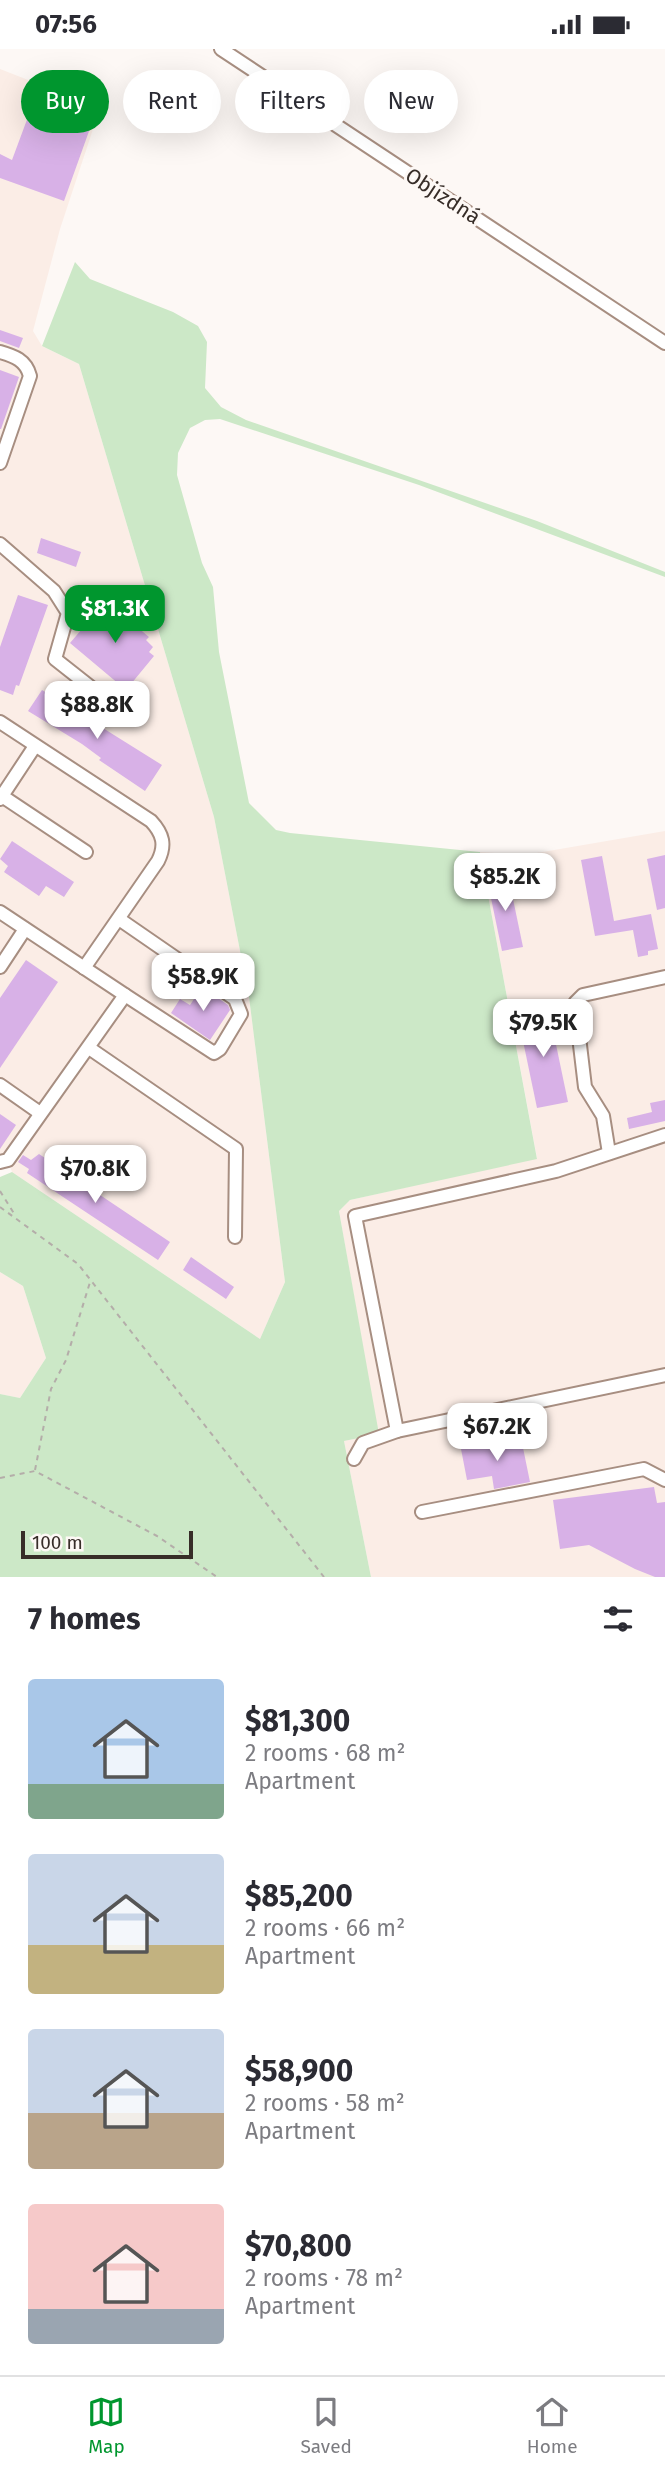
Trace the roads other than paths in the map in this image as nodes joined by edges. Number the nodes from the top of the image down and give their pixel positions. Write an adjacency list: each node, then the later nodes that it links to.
1 (220, 49): 2 (street, Objízdná)
2 (665, 342)
3 (0, 352): 4 (street)
4 (0, 463)
5 (0, 544): 6 (street)
6 (112, 704)
7 (0, 722): 8 (street)
8 (35, 745): 9 (street); 12 (street)
9 (1, 797): 10 (street)
10 (86, 852)
11 (0, 912): 13 (street)
12 (119, 919): 15 (street); 17 (street)
13 (25, 929): 14 (street); 15 (street)
14 (0, 967)
15 (85, 968): 17 (street)
16 (665, 977): 22 (street)
17 (125, 996): 18 (street)
18 (89, 1048): 20 (street); 24 (street)
19 (0, 1085): 20 (street)
20 (40, 1113): 23 (street)
21 (665, 1135): 22 (street)
22 (609, 1153): 26 (street)
23 (0, 1163)
24 (235, 1237)
25 (665, 1375): 26 (street)
26 (397, 1430): 27 (street)
27 (354, 1458)
28 (665, 1480): 29 (street)
29 (422, 1512)

